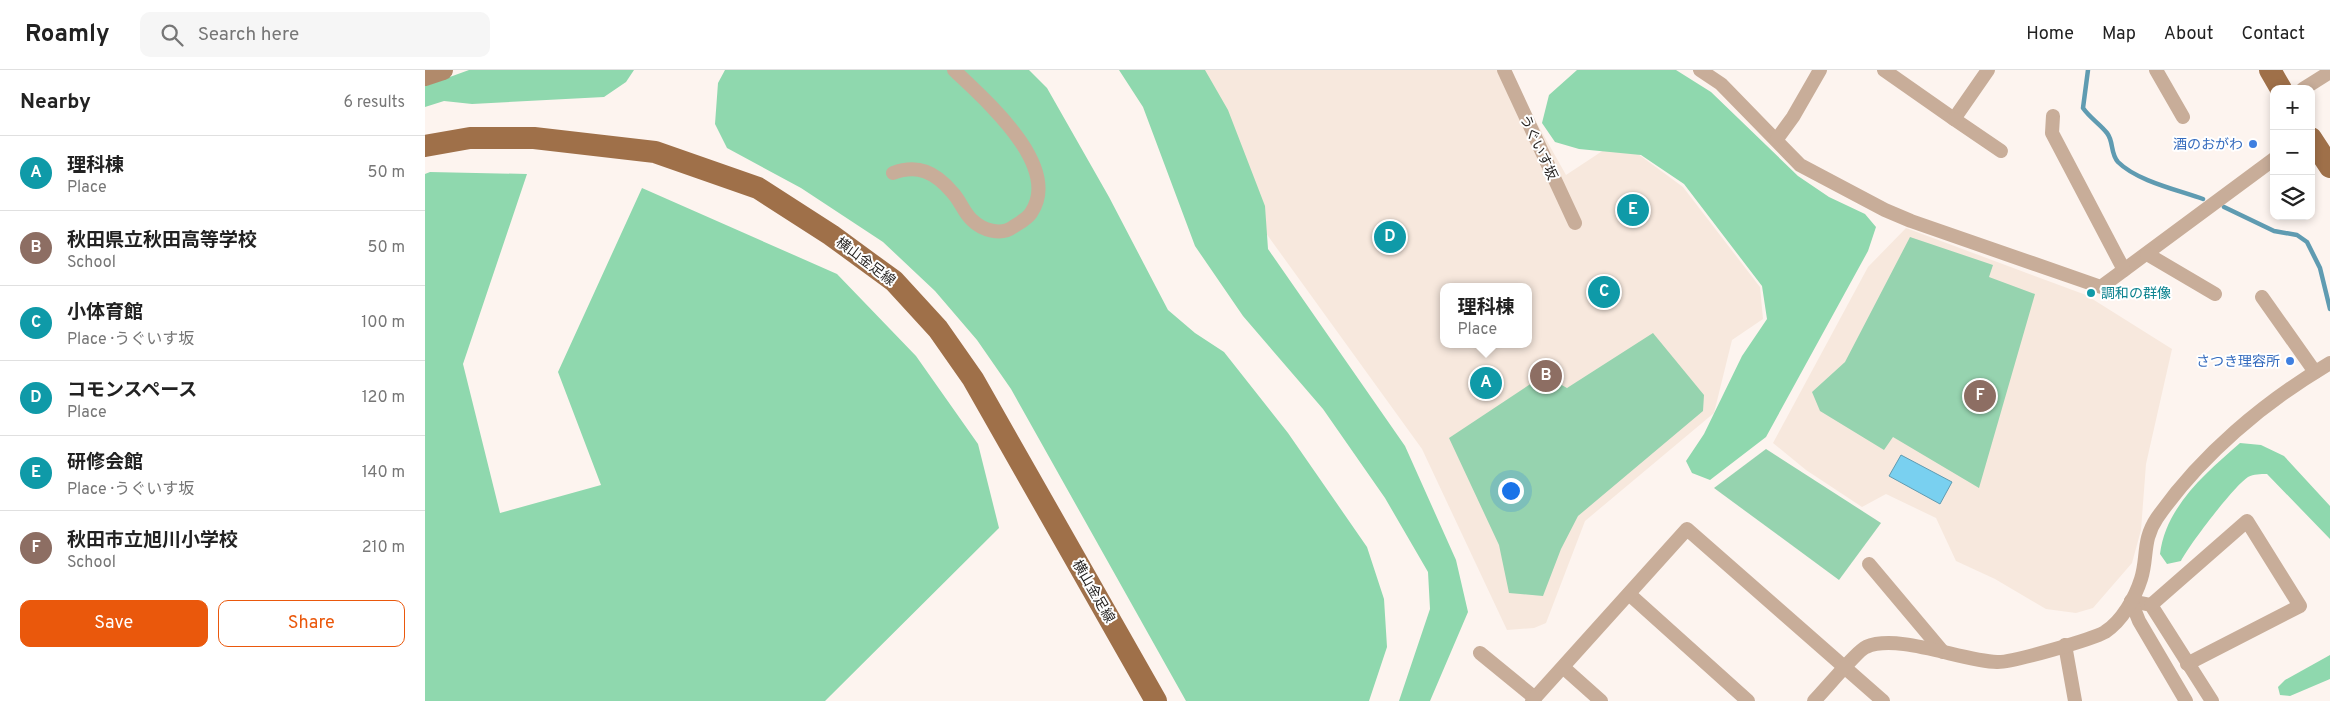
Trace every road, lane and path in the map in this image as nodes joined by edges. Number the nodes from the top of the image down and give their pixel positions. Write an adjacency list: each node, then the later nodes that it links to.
1 (443, 70): 11 (street)
2 (954, 70): 23 (street)
3 (1503, 70): 24 (street, うぐいす坂)
4 (1700, 70): 17 (street)
5 (1820, 70): 17 (street)
6 (1884, 70): 16 (street)
7 (1988, 70): 16 (street)
8 (2156, 70): 15 (street)
9 (2270, 70): 12 (main road)
10 (2330, 72): 13 (street)
11 (425, 76)
12 (2279, 85)
13 (2309, 85)
14 (2053, 116): 26 (street)
15 (2183, 117)
16 (1954, 119): 20 (street)
17 (1777, 140): 26 (street)
18 (2315, 144): 22 (main road)
19 (425, 146): 42 (main road, 横山金足線)
20 (2001, 152)
21 (2270, 162): 25 (street)
22 (2330, 167)
23 (893, 173)
24 (1575, 223)
25 (2147, 254): 26 (street); 27 (street)
26 (2124, 270)
27 (2215, 294)
28 (2261, 296): 30 (street)
29 (2330, 363): 30 (street)
30 (2315, 372): 33 (street)
31 (1869, 564): 36 (street)
32 (1629, 594): 39 (street); 40 (street); 44 (street)
33 (2131, 601): 34 (street); 35 (street); 48 (street)
34 (2151, 605): 38 (street); 38 (street)
35 (2065, 646): 36 (street); 47 (street)
36 (1943, 652): 40 (street)
37 (1481, 653): 41 (street)
38 (2187, 664): 49 (street)
39 (1564, 668): 41 (street); 43 (street)
40 (1845, 668): 45 (street); 46 (street)
41 (1534, 700)
42 (1156, 701)
43 (1601, 701)
44 (1748, 701)
45 (1814, 701)
46 (1883, 701)
47 (2075, 701)
48 (2186, 701)
49 (2212, 701)

